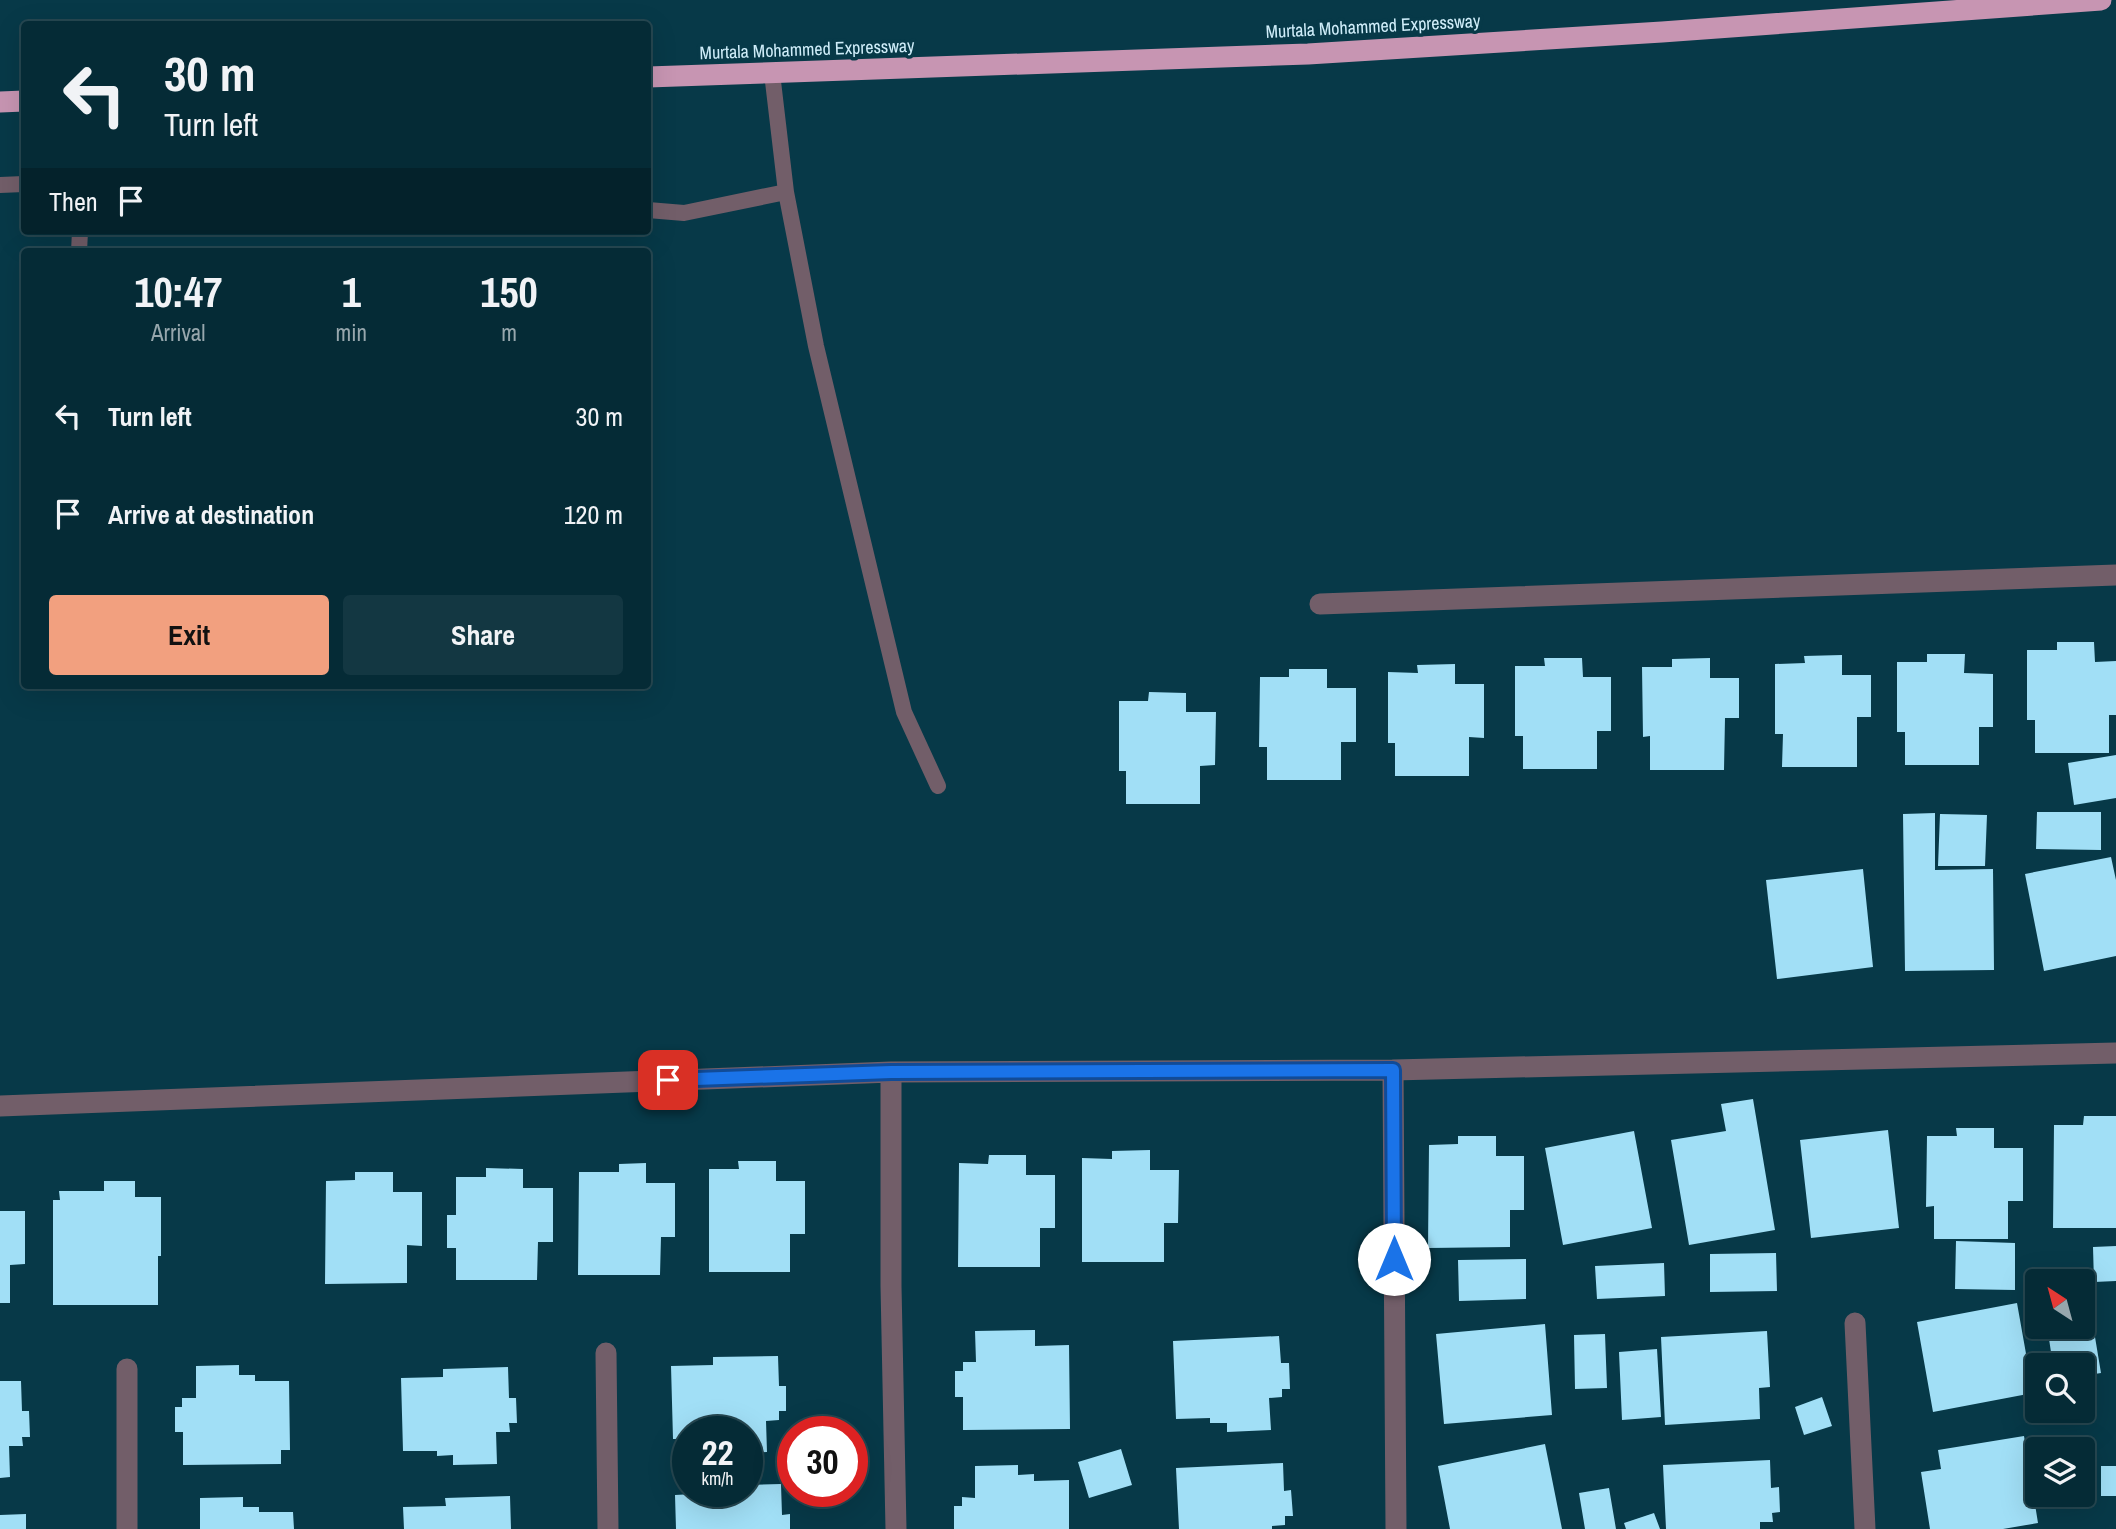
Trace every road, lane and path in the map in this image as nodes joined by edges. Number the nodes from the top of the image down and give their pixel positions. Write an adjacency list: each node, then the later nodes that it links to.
1 (2099, 0): 2 (highway, Murtala Mohammed Expressway); 3 (highway, Murtala Mohammed Expressway)
2 (2116, 3)
3 (772, 73): 4 (highway, Murtala Mohammed Expressway); 9 (lane)
4 (651, 77)
5 (21, 101): 6 (highway)
6 (0, 102)
7 (21, 184): 8 (lane)
8 (0, 185)
9 (786, 192): 10 (lane); 13 (lane)
10 (651, 210)
11 (2116, 575): 12 (street)
12 (1320, 604)
13 (938, 786)
14 (2116, 1053): 15 (street)
15 (1393, 1070): 16 (street); 24 (street)
16 (891, 1072): 17 (street); 23 (street)
17 (0, 1106)
18 (1855, 1324): 25 (street)
19 (606, 1353): 22 (street)
20 (127, 1369): 21 (street)
21 (127, 1529)
22 (608, 1529)
23 (896, 1529)
24 (1396, 1529)
25 (1865, 1529)

